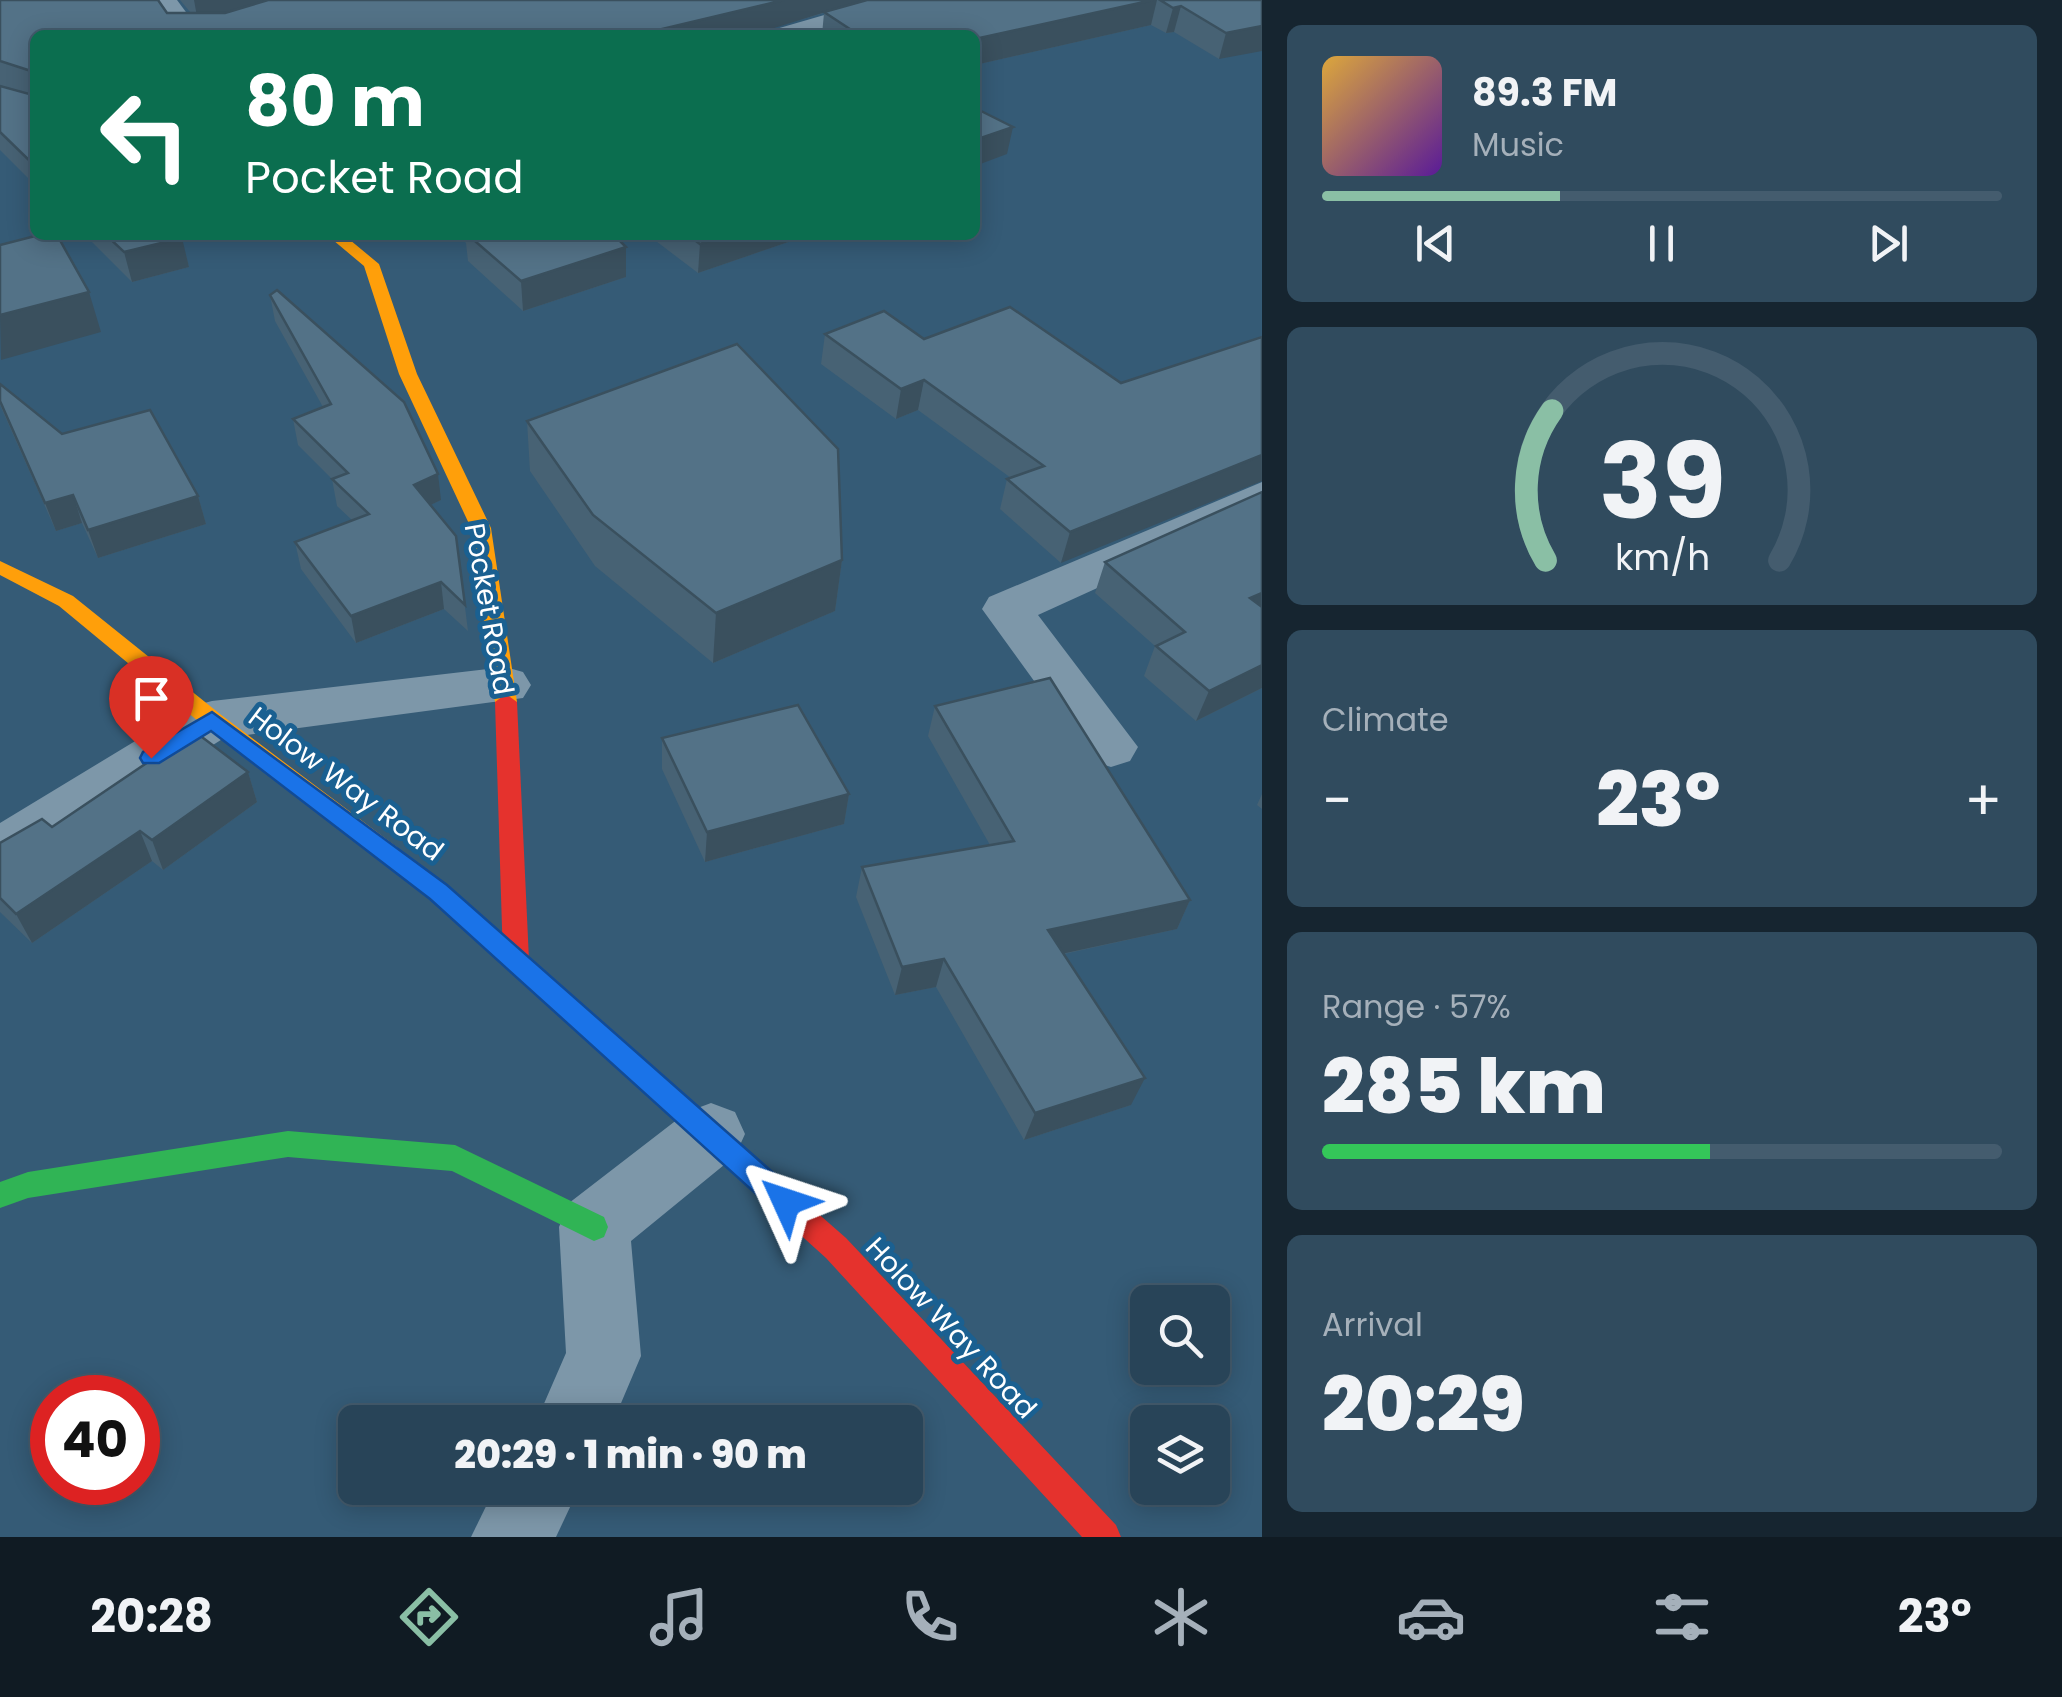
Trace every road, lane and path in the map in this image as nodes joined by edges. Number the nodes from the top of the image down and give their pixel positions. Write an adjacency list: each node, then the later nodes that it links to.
1 (162, 0): 3 (street)
2 (908, 0): 4 (street)
3 (197, 30)
4 (804, 30)
5 (341, 240): 8 (street, Pocket Road)
6 (1262, 496): 10 (street)
7 (0, 568): 9 (street, Holow Way Road)
8 (506, 685): 9 (street); 12 (street, Pocket Road)
9 (212, 720): 11 (street); 12 (street, Holow Way Road)
10 (1112, 747)
11 (0, 852)
12 (516, 960): 13 (street, Holow Way Road)
13 (711, 1134): 15 (street); 19 (street, Holow Way Road)
14 (0, 1195): 15 (street)
15 (594, 1228): 16 (street)
16 (582, 1405)
17 (530, 1505): 18 (street)
18 (512, 1537)
19 (1104, 1537)

